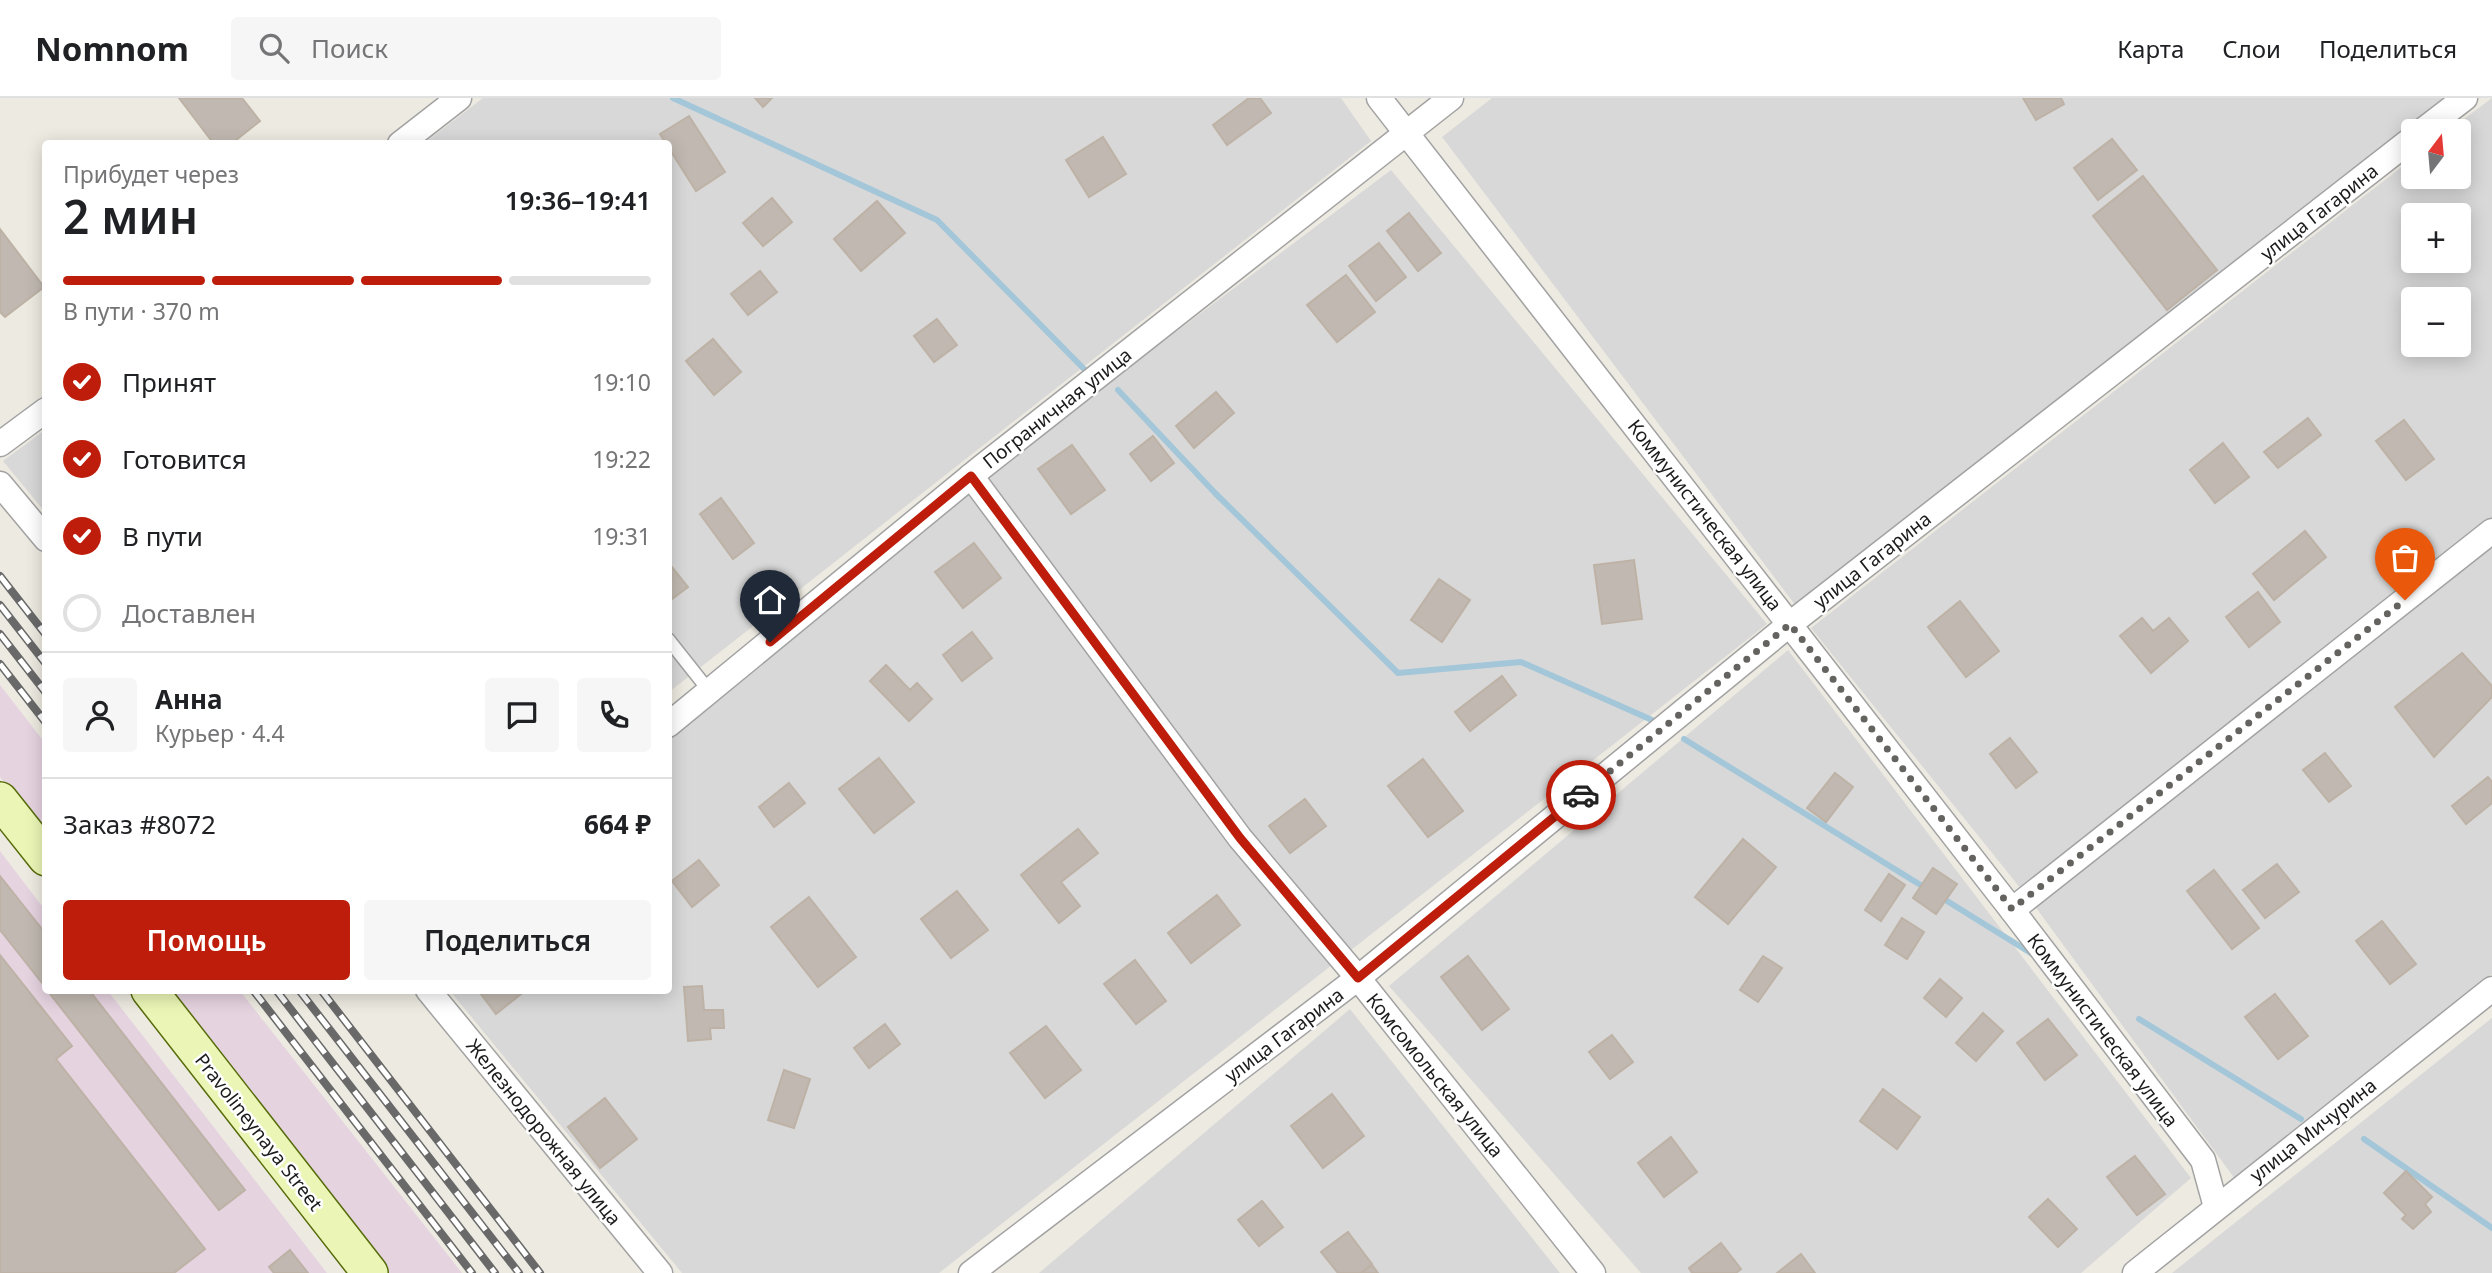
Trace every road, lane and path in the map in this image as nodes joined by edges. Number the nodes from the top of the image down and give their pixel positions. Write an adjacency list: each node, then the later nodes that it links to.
1 (459, 98): 7 (street)
2 (1379, 98): 6 (street, Коммунистическая улица)
3 (1451, 98): 6 (street, Пограничная улица)
4 (2465, 98): 5 (street)
5 (2438, 119)
6 (1405, 133): 11 (street, Пограничная улица); 15 (street, Коммунистическая улица)
7 (405, 140)
8 (2401, 147): 15 (street, улица Гагарина)
9 (42, 413): 10 (street)
10 (0, 444)
11 (971, 476): 17 (street, Пограничная улица); 22 (street, Комсомольская улица)
12 (0, 484): 14 (street)
13 (2492, 531): 21 (street)
14 (42, 534)
15 (1790, 624): 21 (street, Коммунистическая улица); 22 (street, улица Гагарина)
16 (672, 644): 17 (lane)
17 (710, 692): 18 (street, Пограничная улица)
18 (672, 722)
19 (0, 800): 20 (main road)
20 (42, 853)
21 (2012, 909): 26 (street, Коммунистическая улица)
22 (1358, 978): 29 (street, улица Гагарина); 30 (street, Комсомольская улица)
23 (2492, 989): 26 (street, улица Мичурина)
24 (152, 994): 27 (main road, Pravolineynaya Street)
25 (431, 994): 28 (street, Железнодорожная улица)
26 (2216, 1207): 31 (street, улица Мичурина)
27 (370, 1273)
28 (660, 1273)
29 (971, 1273)
30 (1593, 1273)
31 (2135, 1273)

